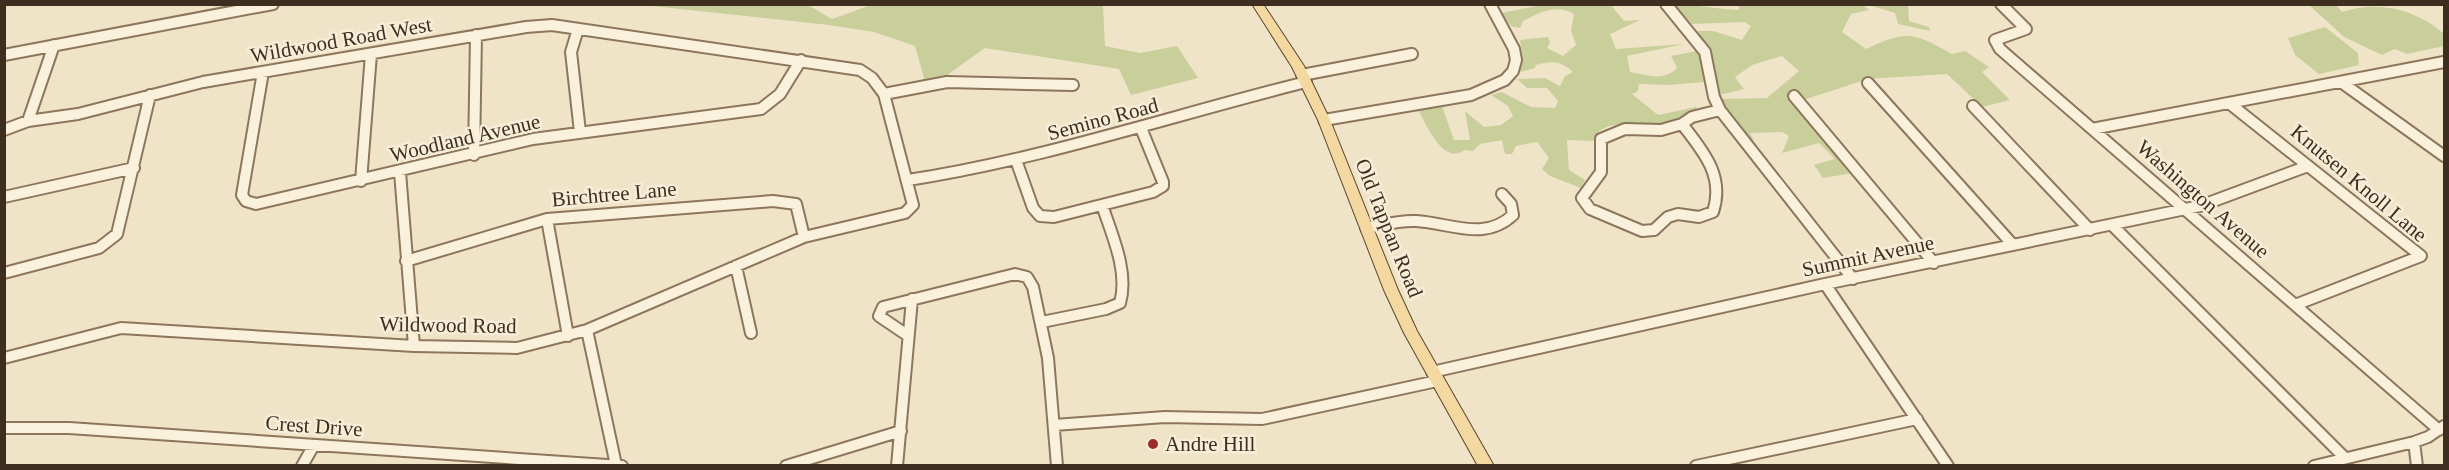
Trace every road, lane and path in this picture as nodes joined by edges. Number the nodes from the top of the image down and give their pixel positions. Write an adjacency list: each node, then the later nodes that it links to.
1 (273, 4): 8 (street)
2 (1257, 4): 15 (main road, Old Tappan Road)
3 (1490, 4): 25 (street)
4 (1666, 4): 24 (street)
5 (2001, 4): 29 (street, Washington Avenue)
6 (578, 29): 7 (street, Wildwood Road West); 12 (street, Wildwood Road West); 31 (street)
7 (476, 35): 9 (street, Wildwood Road West); 32 (street)
8 (54, 45): 11 (street); 26 (street)
9 (370, 54): 14 (street, Wildwood Road West); 39 (street)
10 (1412, 54): 15 (street, Semino Road)
11 (4, 55)
12 (801, 60): 19 (street, Wildwood Road West); 31 (street, Woodland Avenue)
13 (2445, 62): 16 (street)
14 (263, 72): 20 (street, Wildwood Road West); 39 (street, Woodland Avenue)
15 (1304, 78): 25 (main road, Old Tappan Road); 28 (street, Semino Road)
16 (2341, 82): 22 (street); 33 (street)
17 (1868, 83): 49 (street)
18 (1073, 85): 19 (street)
19 (884, 94): 38 (street, Wildwood Road West)
20 (150, 95): 26 (street, Wildwood Road West); 36 (street)
21 (1794, 96): 51 (street)
22 (2229, 103): 29 (street); 35 (street, Knutsen Knoll Lane)
23 (1973, 106): 47 (street)
24 (1720, 110): 27 (street); 54 (street)
25 (1324, 120): 46 (main road, Old Tappan Road)
26 (28, 121): 30 (street, Wildwood Road West)
27 (1682, 124): 27 (street)
28 (1141, 128): 34 (street, Semino Road); 42 (street)
29 (2092, 129): 43 (street, Washington Avenue)
30 (4, 130)
31 (580, 132): 32 (street, Woodland Avenue)
32 (474, 155): 37 (street, Woodland Avenue)
33 (2445, 156)
34 (1016, 160): 38 (street, Semino Road); 42 (street)
35 (2308, 166): 43 (street, Summit Avenue); 57 (street, Knutsen Knoll Lane)
36 (134, 168): 41 (street); 53 (street)
37 (400, 172): 39 (street, Woodland Avenue); 50 (street)
38 (908, 180): 48 (street, Wildwood Road)
39 (361, 181)
40 (1502, 194): 46 (street)
41 (4, 197)
42 (1102, 205): 58 (street)
43 (2184, 208): 45 (street, Summit Avenue); 57 (street, Washington Avenue)
44 (547, 219): 48 (street, Birchtree Lane); 50 (street, Birchtree Lane); 62 (street)
45 (2112, 225): 47 (street, Summit Avenue); 73 (street)
46 (1366, 228): 65 (main road, Old Tappan Road)
47 (2090, 230): 49 (street, Summit Avenue)
48 (804, 237): 52 (street, Wildwood Road)
49 (2013, 245): 51 (street, Summit Avenue)
50 (405, 261): 63 (street)
51 (1934, 263): 54 (street, Summit Avenue)
52 (736, 267): 59 (street, Wildwood Road); 60 (street)
53 (4, 273)
54 (1853, 279): 55 (street, Summit Avenue)
55 (1825, 284): 65 (street, Summit Avenue); 66 (street)
56 (912, 299): 58 (street); 61 (street); 61 (street)
57 (2295, 305): 69 (street, Washington Avenue)
58 (1042, 322): 67 (street)
59 (587, 330): 62 (street, Wildwood Road); 75 (street)
60 (751, 333)
61 (907, 335): 70 (street)
62 (568, 336): 63 (street, Wildwood Road)
63 (414, 346): 64 (street, Wildwood Road)
64 (4, 358)
65 (1435, 376): 67 (street); 79 (main road, Old Tappan Road)
66 (1917, 419): 80 (street); 81 (street)
67 (1054, 425): 78 (street)
68 (4, 428): 72 (street, Crest Drive)
69 (2442, 428): 71 (street)
70 (901, 431): 76 (street); 77 (street)
71 (2414, 442): 73 (street); 83 (street)
72 (314, 446): 74 (street); 75 (street, Crest Drive)
73 (2345, 458): 82 (street)
74 (302, 465)
75 (619, 465)
76 (786, 465)
77 (897, 465)
78 (1057, 465)
79 (1486, 465)
80 (1696, 465)
81 (1948, 465)
82 (2314, 465)
83 (2416, 465)

